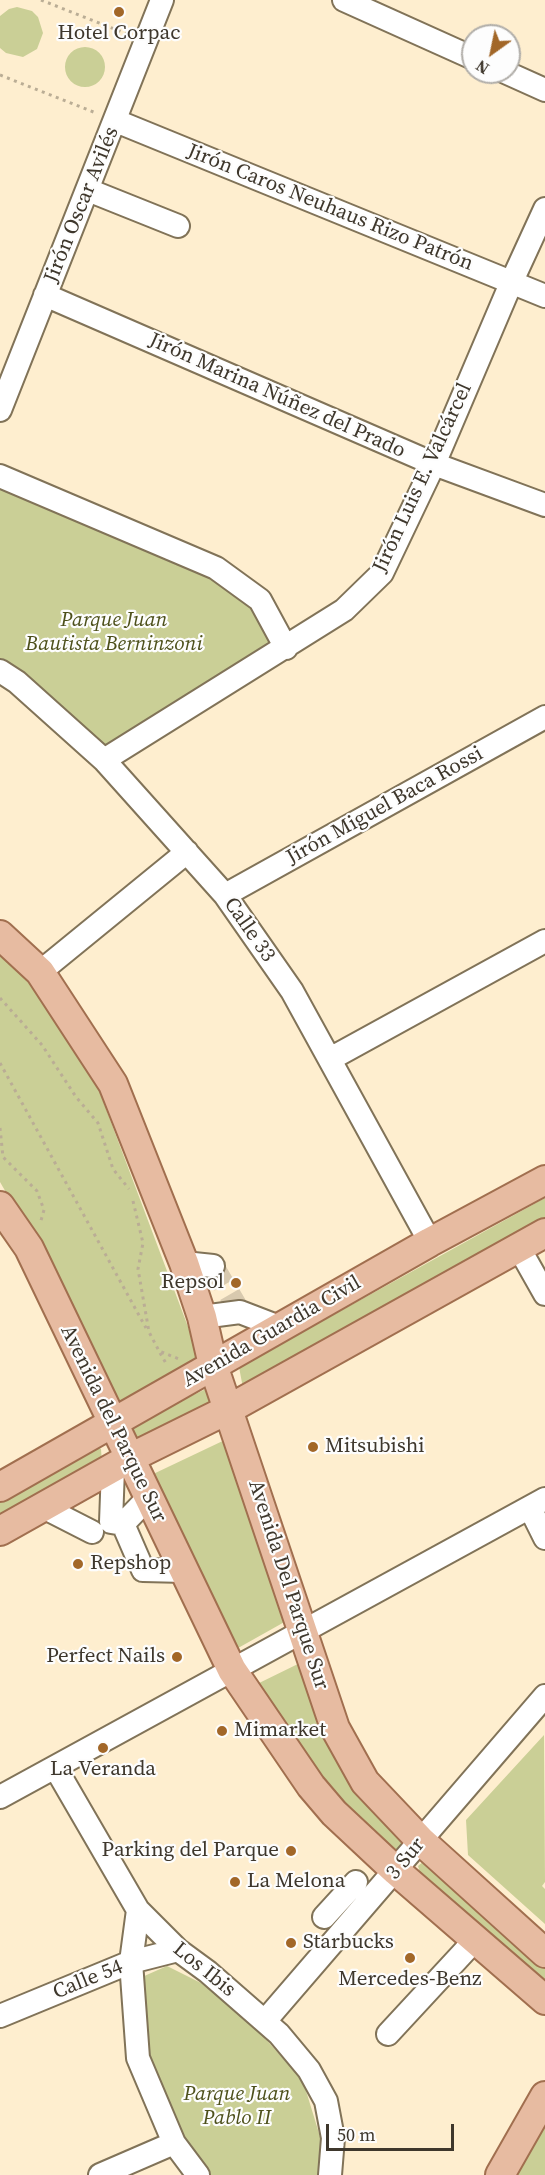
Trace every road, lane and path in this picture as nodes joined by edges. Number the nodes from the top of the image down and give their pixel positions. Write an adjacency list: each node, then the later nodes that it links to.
1 (41, 0): 4 (path)
2 (162, 0): 4 (street, Jirón Oscar Avilés)
3 (344, 0): 5 (street)
4 (146, 42): 9 (street, Jirón Oscar Avilés)
5 (461, 53)
6 (0, 75): 9 (path)
7 (521, 79): 8 (street)
8 (545, 90)
9 (116, 121): 10 (street, Jirón Oscar Avilés); 13 (street, Jirón Caros Neuhaus Rizo Patrón)
10 (88, 190): 12 (street); 14 (street, Jirón Oscar Avilés)
11 (545, 209): 13 (street, Jirón Luis E. Valcárcel)
12 (178, 225)
13 (512, 281): 15 (street, Jirón Caros Neuhaus Rizo Patrón); 17 (street, Jirón Luis E. Valcárcel)
14 (45, 295): 16 (street, Jirón Oscar Avilés); 17 (street, Jirón Marina Núñez del Prado)
15 (545, 296)
16 (0, 410)
17 (434, 464): 19 (street, Jirón Marina Núñez del Prado); 20 (street, Jirón Luis E. Valcárcel)
18 (0, 476): 20 (street)
19 (545, 505)
20 (286, 648): 23 (street, Jirón Luis E. Valcárcel)
21 (0, 671): 23 (street, Calle 33)
22 (544, 720): 25 (street, Jirón Miguel Baca Rossi)
23 (104, 760): 24 (street, Calle 33)
24 (187, 852): 25 (street, Calle 33); 28 (street)
25 (225, 895): 30 (street, Calle 33)
26 (0, 935): 28 (main road)
27 (545, 941): 30 (street)
28 (40, 972): 37 (main road)
29 (0, 998): 42 (path)
30 (330, 1059): 35 (street, Calle 33)
31 (0, 1063): 42 (path)
32 (545, 1180): 35 (main road, Avenida Guardia Civil)
33 (0, 1206): 45 (main road, Avenida del Parque Sur)
34 (545, 1233): 36 (main road, Avenida Guardia Civil)
35 (430, 1242): 41 (main road, Avenida Guardia Civil)
36 (519, 1248): 39 (street); 44 (main road, Avenida Guardia Civil)
37 (184, 1263): 38 (street); 40 (main road)
38 (213, 1266)
39 (545, 1294)
40 (202, 1317): 41 (street); 43 (main road)
41 (279, 1328): 43 (main road, Avenida Guardia Civil)
42 (149, 1332): 43 (path)
43 (213, 1365): 44 (main road); 45 (main road, Avenida Guardia Civil)
44 (229, 1409): 46 (main road, Avenida Guardia Civil); 55 (main road, Avenida Del Parque Sur)
45 (113, 1423): 46 (main road, Avenida del Parque Sur); 47 (main road, Avenida Guardia Civil)
46 (121, 1463): 48 (main road, Avenida del Parque Sur); 50 (main road, Avenida Guardia Civil); 51 (street)
47 (0, 1487)
48 (149, 1497): 51 (street); 54 (main road, Avenida del Parque Sur)
49 (537, 1503): 53 (street); 55 (street)
50 (43, 1507): 51 (street); 52 (main road, Avenida Guardia Civil)
51 (108, 1526): 54 (street)
52 (0, 1531)
53 (545, 1538)
54 (185, 1572): 56 (main road, Avenida del Parque Sur)
55 (303, 1631): 56 (street); 60 (main road, Avenida Del Parque Sur)
56 (232, 1670): 58 (street); 61 (main road, Avenida del Parque Sur)
57 (545, 1696): 60 (street, 3 Sur)
58 (55, 1767): 59 (street); 63 (street, Los Ibis)
59 (0, 1797)
60 (421, 1841): 61 (street, 3 Sur); 67 (main road, Avenida Del Parque Sur)
61 (396, 1871): 65 (main road, Avenida del Parque Sur); 71 (street, 3 Sur)
62 (356, 1882): 64 (street)
63 (138, 1910): 66 (street, Los Ibis); 68 (street)
64 (324, 1917)
65 (475, 1940): 69 (main road, Avenida del Parque Sur); 72 (street)
66 (178, 1950): 68 (street, Calle 54); 71 (street, Los Ibis)
67 (545, 1953)
68 (131, 1962): 70 (street, Calle 54); 74 (street)
69 (545, 2000)
70 (0, 2016)
71 (265, 2021): 77 (street, Los Ibis)
72 (388, 2034)
73 (545, 2096): 78 (main road)
74 (174, 2143): 75 (street); 76 (street)
75 (100, 2175)
76 (198, 2175)
77 (330, 2175)
78 (500, 2175)

